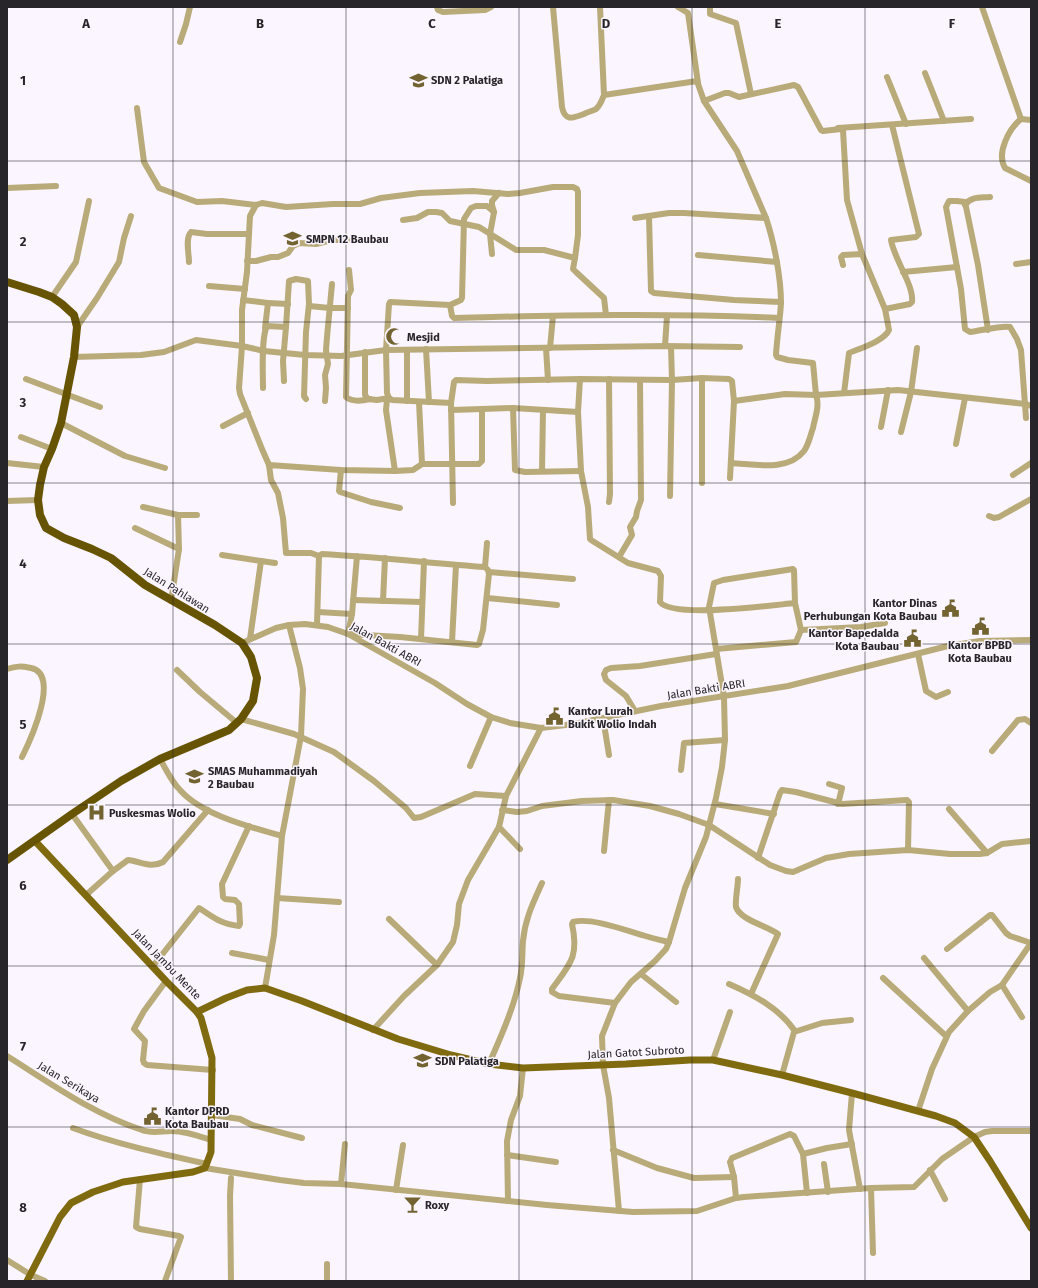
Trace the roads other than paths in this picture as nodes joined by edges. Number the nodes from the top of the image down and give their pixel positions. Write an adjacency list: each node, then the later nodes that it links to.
1 (190, 7): 9 (street)
2 (437, 7): 3 (street)
3 (491, 7)
4 (554, 7): 14 (street)
5 (600, 7): 14 (street)
6 (678, 7): 12 (street)
7 (710, 7): 13 (street)
8 (982, 7): 18 (street)
9 (180, 42)
10 (925, 73): 20 (street)
11 (887, 77): 21 (street)
12 (698, 82): 14 (street); 15 (street)
13 (751, 94): 15 (street); 23 (street)
14 (604, 95)
15 (704, 101): 36 (street)
16 (137, 108): 31 (street)
17 (971, 119): 20 (street)
18 (1021, 119): 19 (street); 24 (street)
19 (1031, 120)
20 (944, 121): 21 (street)
21 (906, 124): 22 (street)
22 (892, 125): 23 (street); 54 (street)
23 (838, 128): 43 (street)
24 (1031, 181)
25 (56, 186): 26 (street)
26 (7, 188)
27 (499, 193): 31 (street); 32 (street); 45 (street)
28 (990, 197): 30 (street)
29 (89, 201): 59 (street)
30 (965, 204): 52 (street); 76 (street)
31 (256, 205): 39 (street)
32 (494, 212): 38 (street); 40 (street)
33 (131, 216): 73 (street)
34 (649, 216): 35 (street); 36 (street); 61 (street)
35 (635, 218)
36 (766, 218): 48 (street)
37 (403, 220): 38 (street)
38 (464, 224): 40 (street); 64 (street)
39 (249, 234): 46 (street); 47 (street)
40 (490, 234): 42 (street); 45 (street)
41 (346, 240): 46 (street)
42 (492, 254)
43 (862, 254): 51 (street); 68 (street)
44 (698, 255): 48 (street)
45 (575, 258): 69 (street)
46 (247, 261): 58 (street)
47 (189, 262)
48 (777, 262): 61 (street)
49 (1031, 262): 50 (street)
50 (1016, 264)
51 (843, 265)
52 (957, 266): 54 (street); 76 (street)
53 (349, 270): 67 (street)
54 (903, 272): 68 (street)
55 (7, 282): 59 (highway)
56 (332, 284): 66 (street)
57 (209, 286): 58 (street)
58 (245, 289): 60 (street)
59 (52, 297): 73 (highway)
60 (243, 300): 62 (street); 77 (street)
61 (781, 302): 72 (street)
62 (268, 303): 63 (street); 75 (street)
63 (288, 304): 65 (street); 74 (street)
64 (450, 305): 70 (street); 83 (street)
65 (309, 306): 66 (street); 88 (street)
66 (330, 308): 67 (street); 89 (street)
67 (348, 308): 90 (street)
68 (885, 309): 103 (street)
69 (606, 315): 70 (street); 71 (street)
70 (553, 316): 80 (street)
71 (667, 316): 72 (street); 78 (street)
72 (779, 318): 105 (street)
73 (77, 327): 91 (highway, Jalan Pahlawan)
74 (286, 327): 75 (street); 87 (street)
75 (265, 328): 85 (street)
76 (988, 330): 115 (street)
77 (242, 346): 85 (street); 91 (street); 122 (street)
78 (668, 346): 79 (street); 80 (street); 98 (street)
79 (740, 347)
80 (548, 348): 82 (street); 96 (street)
81 (917, 348): 102 (street)
82 (426, 349): 84 (street); 114 (street)
83 (386, 350): 84 (street); 86 (street); 106 (street)
84 (407, 350): 110 (street)
85 (264, 351): 87 (street); 100 (street)
86 (365, 352): 90 (street); 109 (street)
87 (284, 353): 88 (street); 99 (street)
88 (305, 355): 89 (street); 108 (street)
89 (328, 355): 90 (street); 112 (street)
90 (347, 355): 109 (street)
91 (74, 357): 104 (highway, Jalan Pahlawan)
92 (26, 378): 104 (street)
93 (702, 378): 98 (street); 111 (street); 145 (street)
94 (580, 379): 95 (street); 96 (street); 121 (street)
95 (609, 379): 97 (street); 150 (street)
96 (548, 380): 116 (street)
97 (640, 380): 98 (street); 163 (street)
98 (672, 380): 146 (street)
99 (284, 381)
100 (263, 388)
101 (888, 390): 102 (street); 103 (street); 126 (street)
102 (910, 392): 107 (street); 127 (street)
103 (844, 393): 105 (street)
104 (67, 394): 117 (street); 124 (highway, Jalan Pahlawan)
105 (816, 395): 111 (street); 131 (street)
106 (389, 398): 109 (street); 110 (street); 140 (street)
107 (965, 398): 115 (street); 129 (street)
108 (306, 399)
109 (370, 399)
110 (408, 401): 113 (street)
111 (734, 401): 131 (street)
112 (325, 402)
113 (419, 402): 114 (street); 135 (street)
114 (429, 402): 116 (street)
115 (1028, 405): 123 (street)
116 (451, 406): 119 (street); 136 (street)
117 (100, 407)
118 (513, 408): 119 (street); 120 (street); 141 (street)
119 (482, 409): 136 (street)
120 (543, 410): 121 (street); 141 (street)
121 (578, 412): 142 (street)
122 (248, 413): 125 (street); 134 (street)
123 (1026, 418)
124 (61, 423): 130 (highway, Jalan Pahlawan); 138 (street)
125 (223, 426)
126 (881, 427)
127 (901, 432)
128 (21, 437): 130 (street)
129 (956, 444)
130 (52, 448): 137 (highway, Jalan Pahlawan)
131 (731, 463): 144 (street)
132 (1031, 463): 143 (street)
133 (7, 464): 137 (street)
134 (269, 464): 139 (street); 161 (street)
135 (422, 464): 136 (street); 140 (street)
136 (452, 464): 151 (street)
137 (44, 467): 148 (highway, Jalan Pahlawan)
138 (165, 468)
139 (341, 470): 140 (street); 153 (street)
140 (395, 471)
141 (542, 471): 142 (street)
142 (581, 471): 163 (street)
143 (1013, 475)
144 (730, 478)
145 (702, 483)
146 (670, 496)
147 (1031, 499): 156 (street)
148 (38, 500): 149 (street); 173 (highway, Jalan Pahlawan)
149 (7, 501)
150 (609, 502)
151 (453, 503)
152 (143, 507): 154 (street)
153 (400, 508)
154 (178, 515): 155 (street); 159 (street)
155 (197, 515)
156 (989, 516)
157 (135, 528): 159 (street)
158 (488, 543): 169 (street)
159 (179, 549): 173 (street)
160 (222, 555): 165 (street)
161 (320, 556): 162 (street); 179 (street)
162 (357, 556): 164 (street); 172 (street)
163 (619, 557): 178 (street)
164 (385, 558): 166 (street); 174 (street)
165 (261, 561): 167 (street); 186 (street)
166 (424, 561): 168 (street); 175 (street)
167 (275, 563)
168 (456, 565): 169 (street); 189 (street)
169 (487, 569): 170 (street); 171 (street)
170 (573, 579)
171 (487, 598): 177 (street); 189 (street)
172 (353, 600): 174 (street); 180 (street)
173 (171, 601): 190 (highway, Jalan Pahlawan)
174 (382, 601): 175 (street)
175 (422, 602): 187 (street)
176 (795, 603): 178 (street); 178 (street); 184 (street)
177 (557, 605)
178 (710, 611): 191 (street)
179 (318, 612): 180 (street); 182 (street)
180 (352, 614): 185 (street)
181 (885, 623): 184 (street)
182 (317, 624): 183 (street, Jalan Bakti ABRI); 185 (street, Jalan Bakti ABRI)
183 (289, 625): 186 (street, Jalan Bakti ABRI); 203 (street)
184 (800, 630): 191 (street)
185 (348, 634): 187 (street); 198 (street, Jalan Bakti ABRI)
186 (250, 639): 190 (street, Jalan Bakti ABRI)
187 (421, 639): 189 (street)
188 (1031, 640): 192 (street, Jalan Bakti ABRI)
189 (452, 642)
190 (242, 643): 200 (highway, Jalan Pahlawan)
191 (716, 651): 196 (street); 197 (street)
192 (918, 654): 195 (street); 196 (street, Jalan Bakti ABRI)
193 (7, 669): 207 (street)
194 (177, 670): 200 (street)
195 (948, 692)
196 (724, 696): 197 (street, Jalan Bakti ABRI); 204 (street)
197 (635, 711): 199 (street, Jalan Bakti ABRI)
198 (491, 717): 202 (street, Jalan Bakti ABRI); 209 (street)
199 (602, 718): 202 (street, Jalan Bakti ABRI); 206 (street)
200 (239, 721): 203 (street); 208 (highway, Jalan Pahlawan)
201 (1031, 722): 205 (street)
202 (541, 728): 212 (street)
203 (301, 736): 212 (street); 224 (street)
204 (725, 740): 210 (street); 214 (street)
205 (992, 751)
206 (609, 755)
207 (22, 757)
208 (160, 759): 217 (street); 219 (highway, Jalan Pahlawan)
209 (470, 766)
210 (681, 770)
211 (829, 784): 215 (street)
212 (506, 796): 218 (street)
213 (608, 800): 218 (street); 221 (street); 229 (street)
214 (714, 804): 220 (street); 221 (street)
215 (838, 804): 220 (street); 228 (street)
216 (949, 809): 230 (street)
217 (208, 810): 222 (street); 233 (street)
218 (502, 810): 223 (street)
219 (72, 814): 225 (highway, Jalan Pahlawan); 233 (street)
220 (774, 814): 231 (street)
221 (709, 825): 231 (street); 240 (street)
222 (249, 826): 224 (street); 247 (street)
223 (500, 827): 227 (street); 246 (street)
224 (282, 836): 237 (street)
225 (35, 841): 232 (highway, Jalan Pahlawan); 236 (main road, Jalan Jambu Mente)
226 (1031, 841): 230 (street)
227 (520, 849)
228 (908, 850): 230 (street); 231 (street)
229 (604, 851)
230 (988, 853)
231 (758, 858)
232 (7, 860)
233 (112, 871): 236 (street)
234 (738, 878): 254 (street)
235 (542, 883): 267 (street)
236 (86, 895): 247 (main road, Jalan Jambu Mente)
237 (277, 898): 238 (street); 245 (street)
238 (338, 902)
239 (389, 919): 246 (street)
240 (669, 942): 248 (street); 256 (street)
241 (1031, 943): 242 (street); 252 (street)
242 (947, 949)
243 (232, 953): 245 (street)
244 (924, 958): 257 (street)
245 (269, 960): 253 (street)
246 (436, 965): 262 (street)
247 (153, 966): 250 (main road, Jalan Jambu Mente)
248 (641, 974): 255 (street); 256 (street)
249 (883, 978): 264 (street)
250 (166, 981): 258 (main road, Jalan Jambu Mente); 270 (street)
251 (729, 984): 254 (street)
252 (1002, 985): 257 (street); 260 (street)
253 (265, 988): 258 (main road, Jalan Gatot Subroto); 262 (main road, Jalan Gatot Subroto)
254 (751, 994): 263 (street)
255 (676, 1002)
256 (615, 1003): 268 (street)
257 (968, 1011): 264 (street)
258 (197, 1012): 270 (main road, Jalan Jambu Mente)
259 (730, 1012): 266 (street)
260 (1022, 1017)
261 (851, 1020): 263 (street)
262 (373, 1030): 267 (main road, Jalan Gatot Subroto)
263 (795, 1031): 271 (street)
264 (946, 1036): 273 (street)
265 (7, 1056): 279 (street, Jalan Serikaya)
266 (713, 1060): 268 (main road, Jalan Gatot Subroto); 271 (main road, Jalan Gatot Subroto)
267 (489, 1064): 269 (main road, Jalan Gatot Subroto)
268 (603, 1065): 269 (main road, Jalan Gatot Subroto); 283 (street)
269 (523, 1068): 285 (street)
270 (212, 1070): 274 (main road, Jalan Jambu Mente)
271 (782, 1075): 272 (main road, Jalan Gatot Subroto)
272 (852, 1093): 273 (main road, Jalan Gatot Subroto); 281 (street)
273 (918, 1111): 277 (main road, Jalan Gatot Subroto)
274 (212, 1115): 278 (street); 279 (main road, Jalan Jambu Mente)
275 (73, 1128): 288 (street)
276 (1031, 1132): 277 (street)
277 (974, 1137): 289 (street); 303 (main road, Jalan Gatot Subroto)
278 (302, 1138)
279 (211, 1140): 288 (main road, Jalan Jambu Mente)
280 (345, 1144): 293 (street)
281 (852, 1144): 284 (street); 296 (street)
282 (402, 1145): 295 (street)
283 (613, 1150): 290 (street); 302 (street)
284 (803, 1154): 290 (street); 298 (street)
285 (508, 1155): 286 (street); 301 (street)
286 (556, 1162)
287 (824, 1164): 297 (street)
288 (206, 1166): 292 (main road); 293 (street)
289 (930, 1170): 294 (street); 300 (street)
290 (734, 1177): 299 (street)
291 (231, 1178): 310 (street)
292 (140, 1179): 307 (main road); 309 (street)
293 (341, 1184): 295 (street)
294 (871, 1188): 296 (street); 304 (street)
295 (396, 1190): 301 (street)
296 (860, 1190): 297 (street)
297 (828, 1192): 298 (street)
298 (807, 1193): 299 (street)
299 (736, 1198): 302 (street)
300 (945, 1198)
301 (508, 1201): 302 (street)
302 (619, 1211)
303 (1031, 1228)
304 (873, 1253)
305 (7, 1260): 307 (street)
306 (326, 1264): 311 (street)
307 (29, 1278): 308 (street)
308 (45, 1281)
309 (165, 1281)
310 (231, 1281)
311 (327, 1281)

